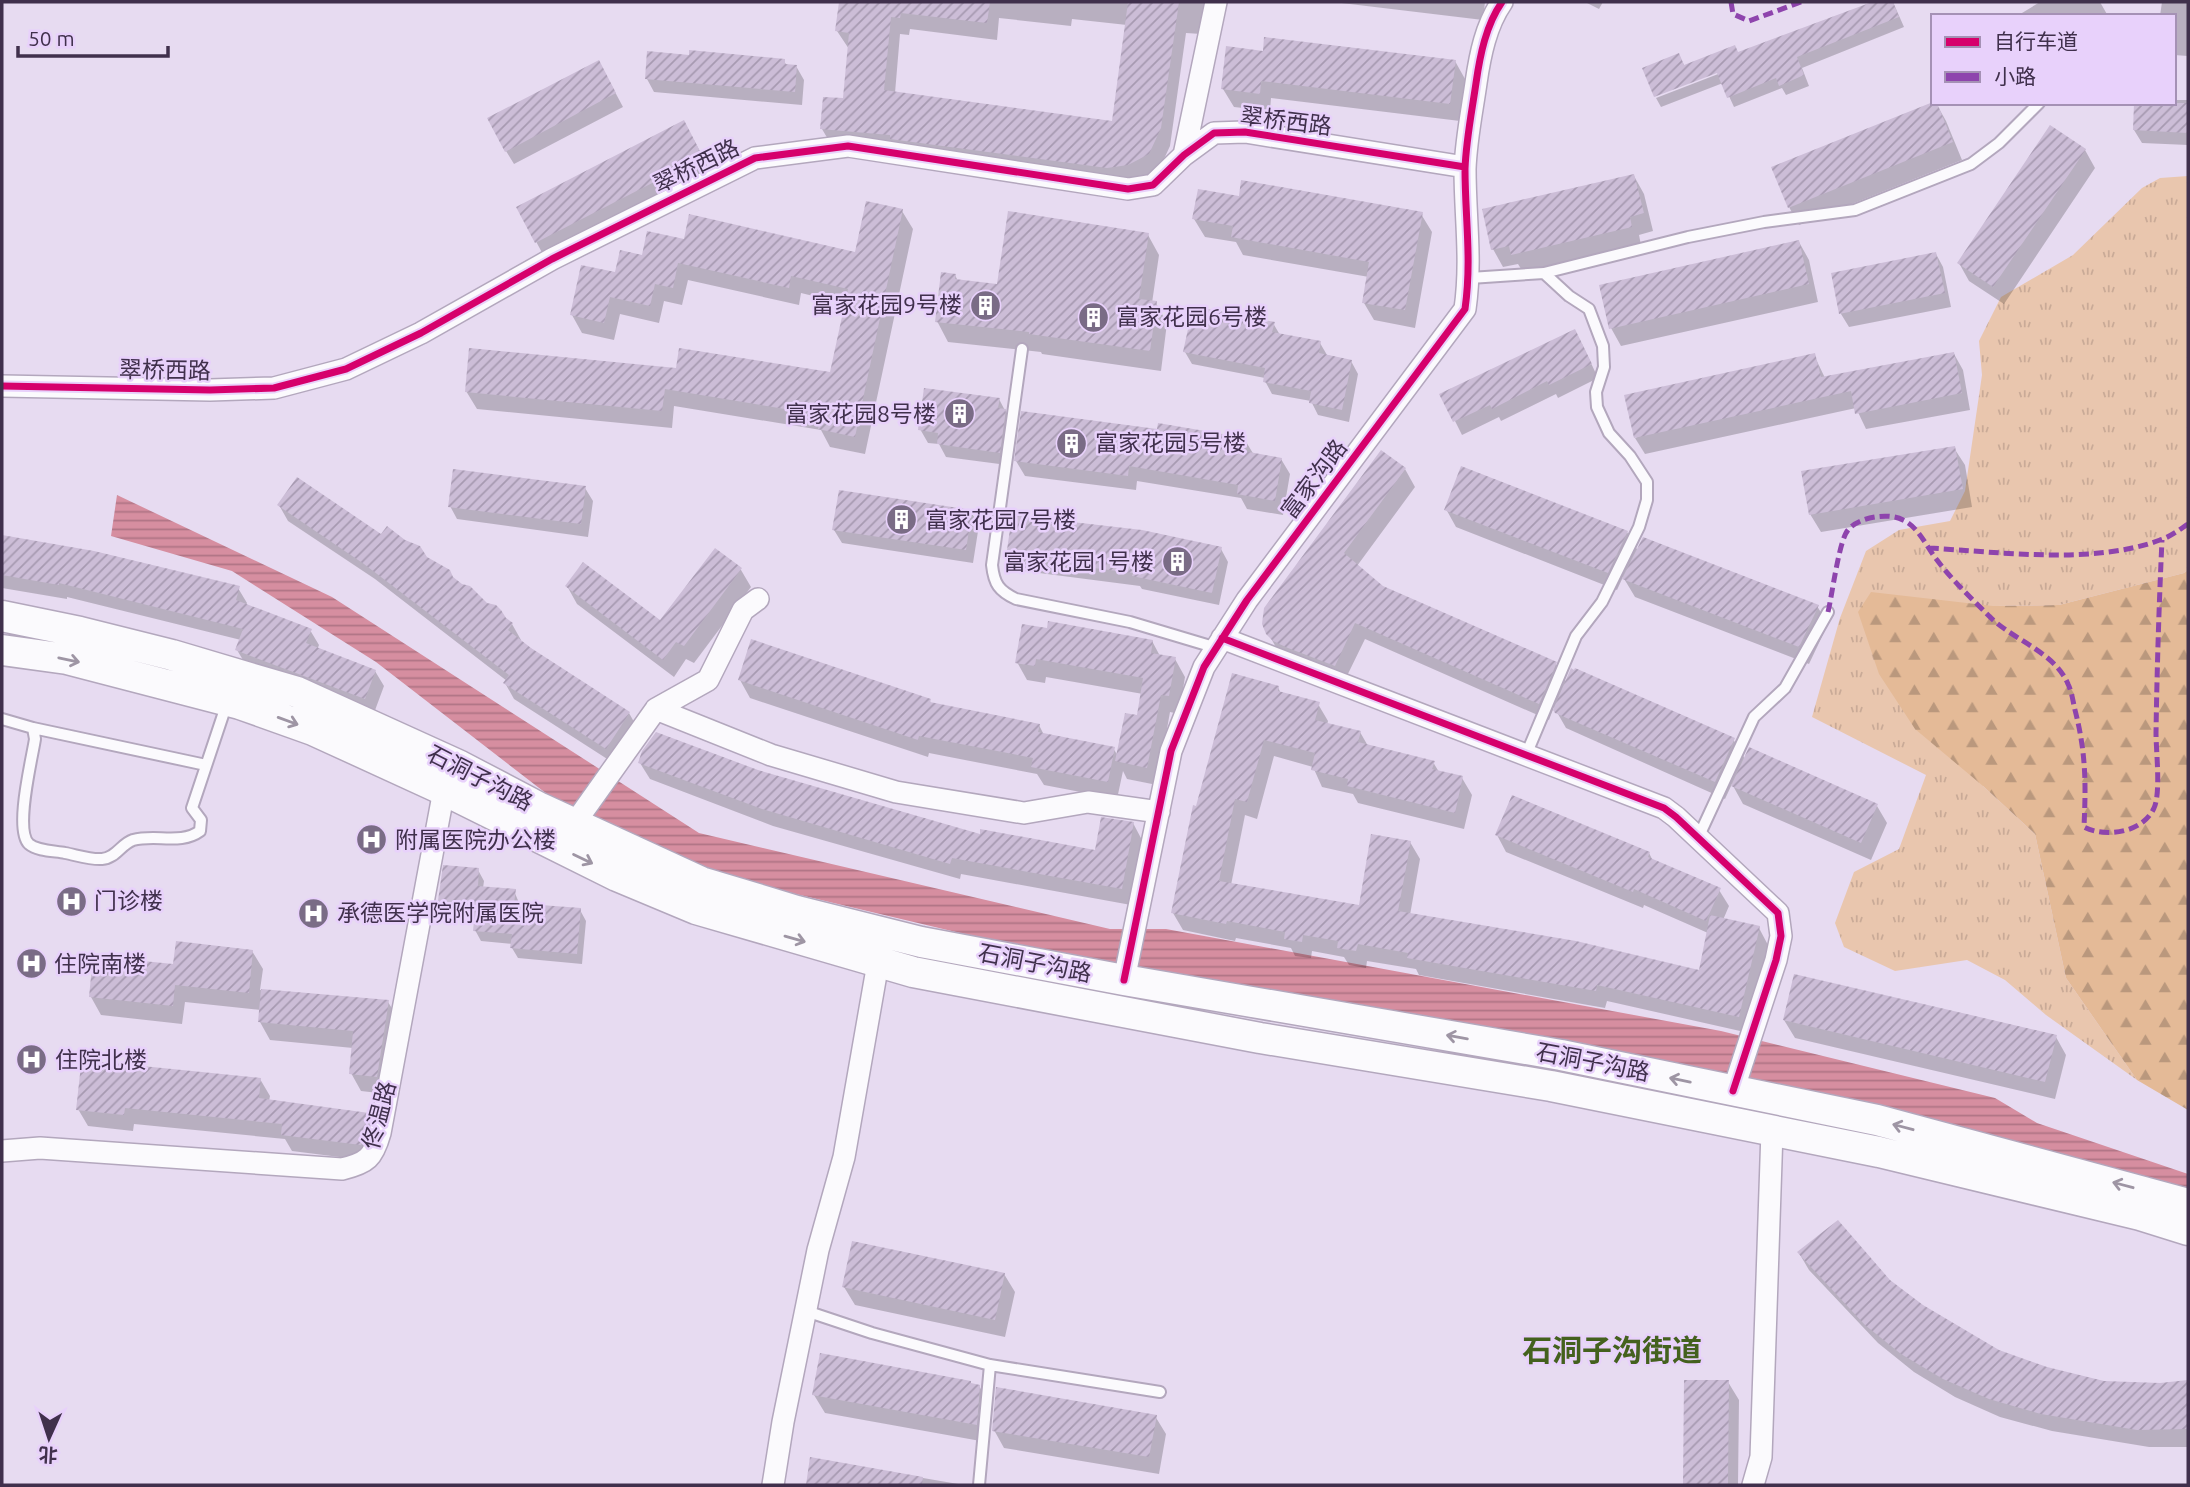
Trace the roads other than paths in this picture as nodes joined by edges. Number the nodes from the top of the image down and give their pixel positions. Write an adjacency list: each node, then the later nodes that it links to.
1 (1216, 2): 4 (street)
2 (1502, 2): 5 (street, 富家沟路)
3 (2037, 105): 6 (lane)
4 (1184, 155): 5 (street, 翠桥西路); 9 (street, 翠桥西路)
5 (1465, 167): 7 (street, 富家沟路)
6 (1544, 273): 7 (lane); 19 (lane)
7 (1470, 278): 13 (street, 富家沟路)
8 (1022, 349): 13 (lane)
9 (2, 386)
10 (758, 600): 16 (street)
11 (1828, 612): 24 (lane)
12 (2, 616): 23 (main road, 石洞子沟路)
13 (1220, 643): 19 (street); 22 (street, 富家沟路)
14 (2, 650): 15 (main road, 石洞子沟路, one-way to 15)
15 (228, 701): 20 (lane); 21 (main road, 石洞子沟路, one-way to 21)
16 (656, 709): 22 (street); 23 (street)
17 (2, 719): 18 (lane)
18 (33, 728): 20 (lane); 20 (lane)
19 (1526, 755): 24 (street)
20 (206, 765)
21 (443, 790): 25 (main road, 石洞子沟路, one-way to 25); 29 (street, 佟温路)
22 (1159, 812): 26 (street, 富家沟路)
23 (578, 819): 26 (main road, 石洞子沟路)
24 (1699, 838): 27 (street)
25 (878, 963): 28 (main road, 石洞子沟路); 32 (street)
26 (1125, 976): 27 (main road, 石洞子沟路, one-way to 26)
27 (1734, 1088): 30 (main road, 石洞子沟路, one-way to 27)
28 (1772, 1130): 31 (main road, 石洞子沟路); 35 (street)
29 (2, 1151)
30 (2188, 1204)
31 (2188, 1230)
32 (806, 1311): 33 (lane); 36 (street)
33 (990, 1366): 34 (lane); 37 (lane)
34 (1160, 1392)
35 (1756, 1481)
36 (773, 1485)
37 (979, 1485)

